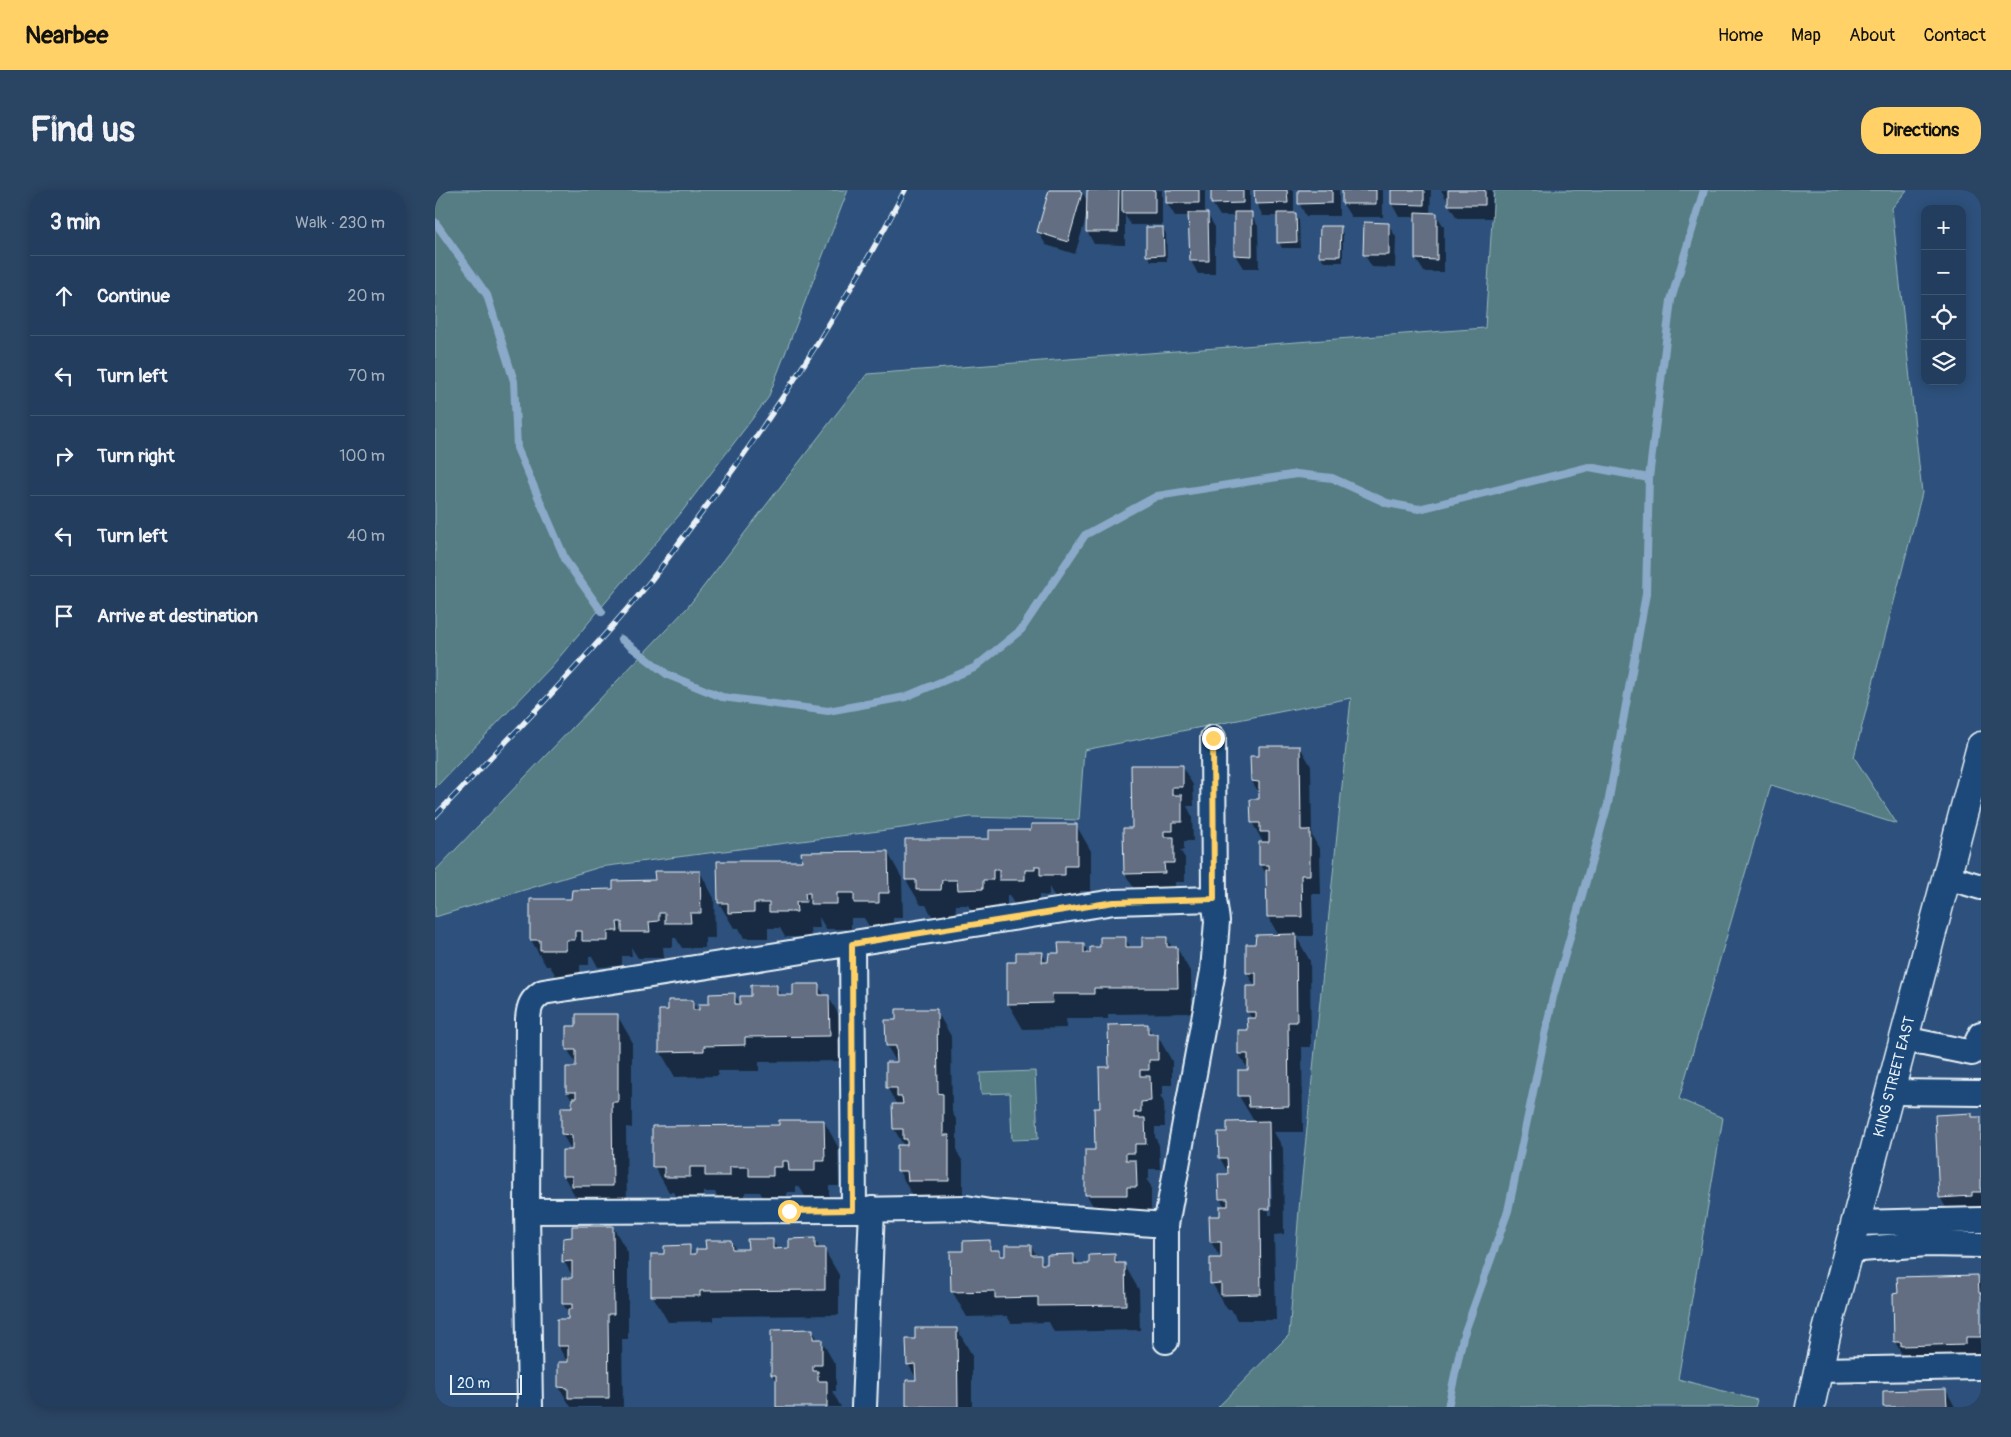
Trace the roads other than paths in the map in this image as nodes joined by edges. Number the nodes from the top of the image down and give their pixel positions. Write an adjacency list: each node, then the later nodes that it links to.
1 (1213, 738): 5 (street)
2 (1981, 746): 3 (main road, KING STREET EAST)
3 (1947, 877): 4 (street); 8 (main road, KING STREET EAST)
4 (1981, 886)
5 (1214, 899): 6 (street); 15 (street)
6 (852, 944): 11 (street); 12 (street)
7 (1981, 1034): 8 (street)
8 (1904, 1039): 9 (main road, KING STREET EAST)
9 (1890, 1092): 10 (street); 14 (main road, KING STREET EAST)
10 (1981, 1093)
11 (863, 1209): 12 (street); 15 (street); 22 (street)
12 (527, 1211): 21 (street)
13 (1981, 1220): 14 (street)
14 (1855, 1223): 17 (main road, KING STREET EAST)
15 (1166, 1225): 18 (street)
16 (1981, 1245): 17 (street)
17 (1848, 1250): 20 (main road, KING STREET EAST)
18 (1166, 1341)
19 (1981, 1367): 20 (street)
20 (1819, 1370): 23 (main road, KING STREET EAST)
21 (530, 1407)
22 (864, 1407)
23 (1810, 1407)

